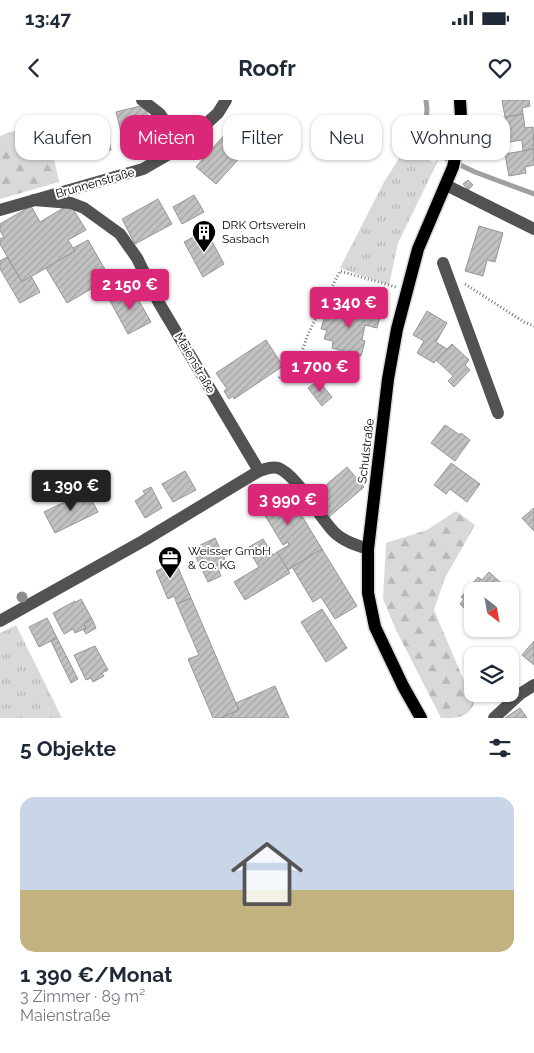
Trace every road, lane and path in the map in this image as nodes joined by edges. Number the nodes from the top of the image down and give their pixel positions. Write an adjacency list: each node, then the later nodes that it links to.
1 (142, 100): 4 (street)
2 (226, 100): 5 (street, Brunnenstraße)
3 (460, 100): 7 (main road, Schulstraße)
4 (161, 115)
5 (213, 118)
6 (159, 160): 8 (street, Brunnenstraße)
7 (446, 185): 10 (street); 13 (main road, Schulstraße)
8 (34, 200): 9 (street, Brunnenstraße); 17 (street, Maienstraße)
9 (0, 210)
10 (534, 229)
11 (444, 263): 16 (street)
12 (463, 283): 14 (path)
13 (406, 290): 15 (path); 18 (main road, Schulstraße)
14 (534, 326)
15 (279, 378)
16 (498, 413)
17 (259, 471): 18 (street); 19 (street)
18 (368, 549): 21 (main road, Schulstraße)
19 (0, 620)
20 (534, 685): 22 (street)
21 (421, 718)
22 (494, 718)

